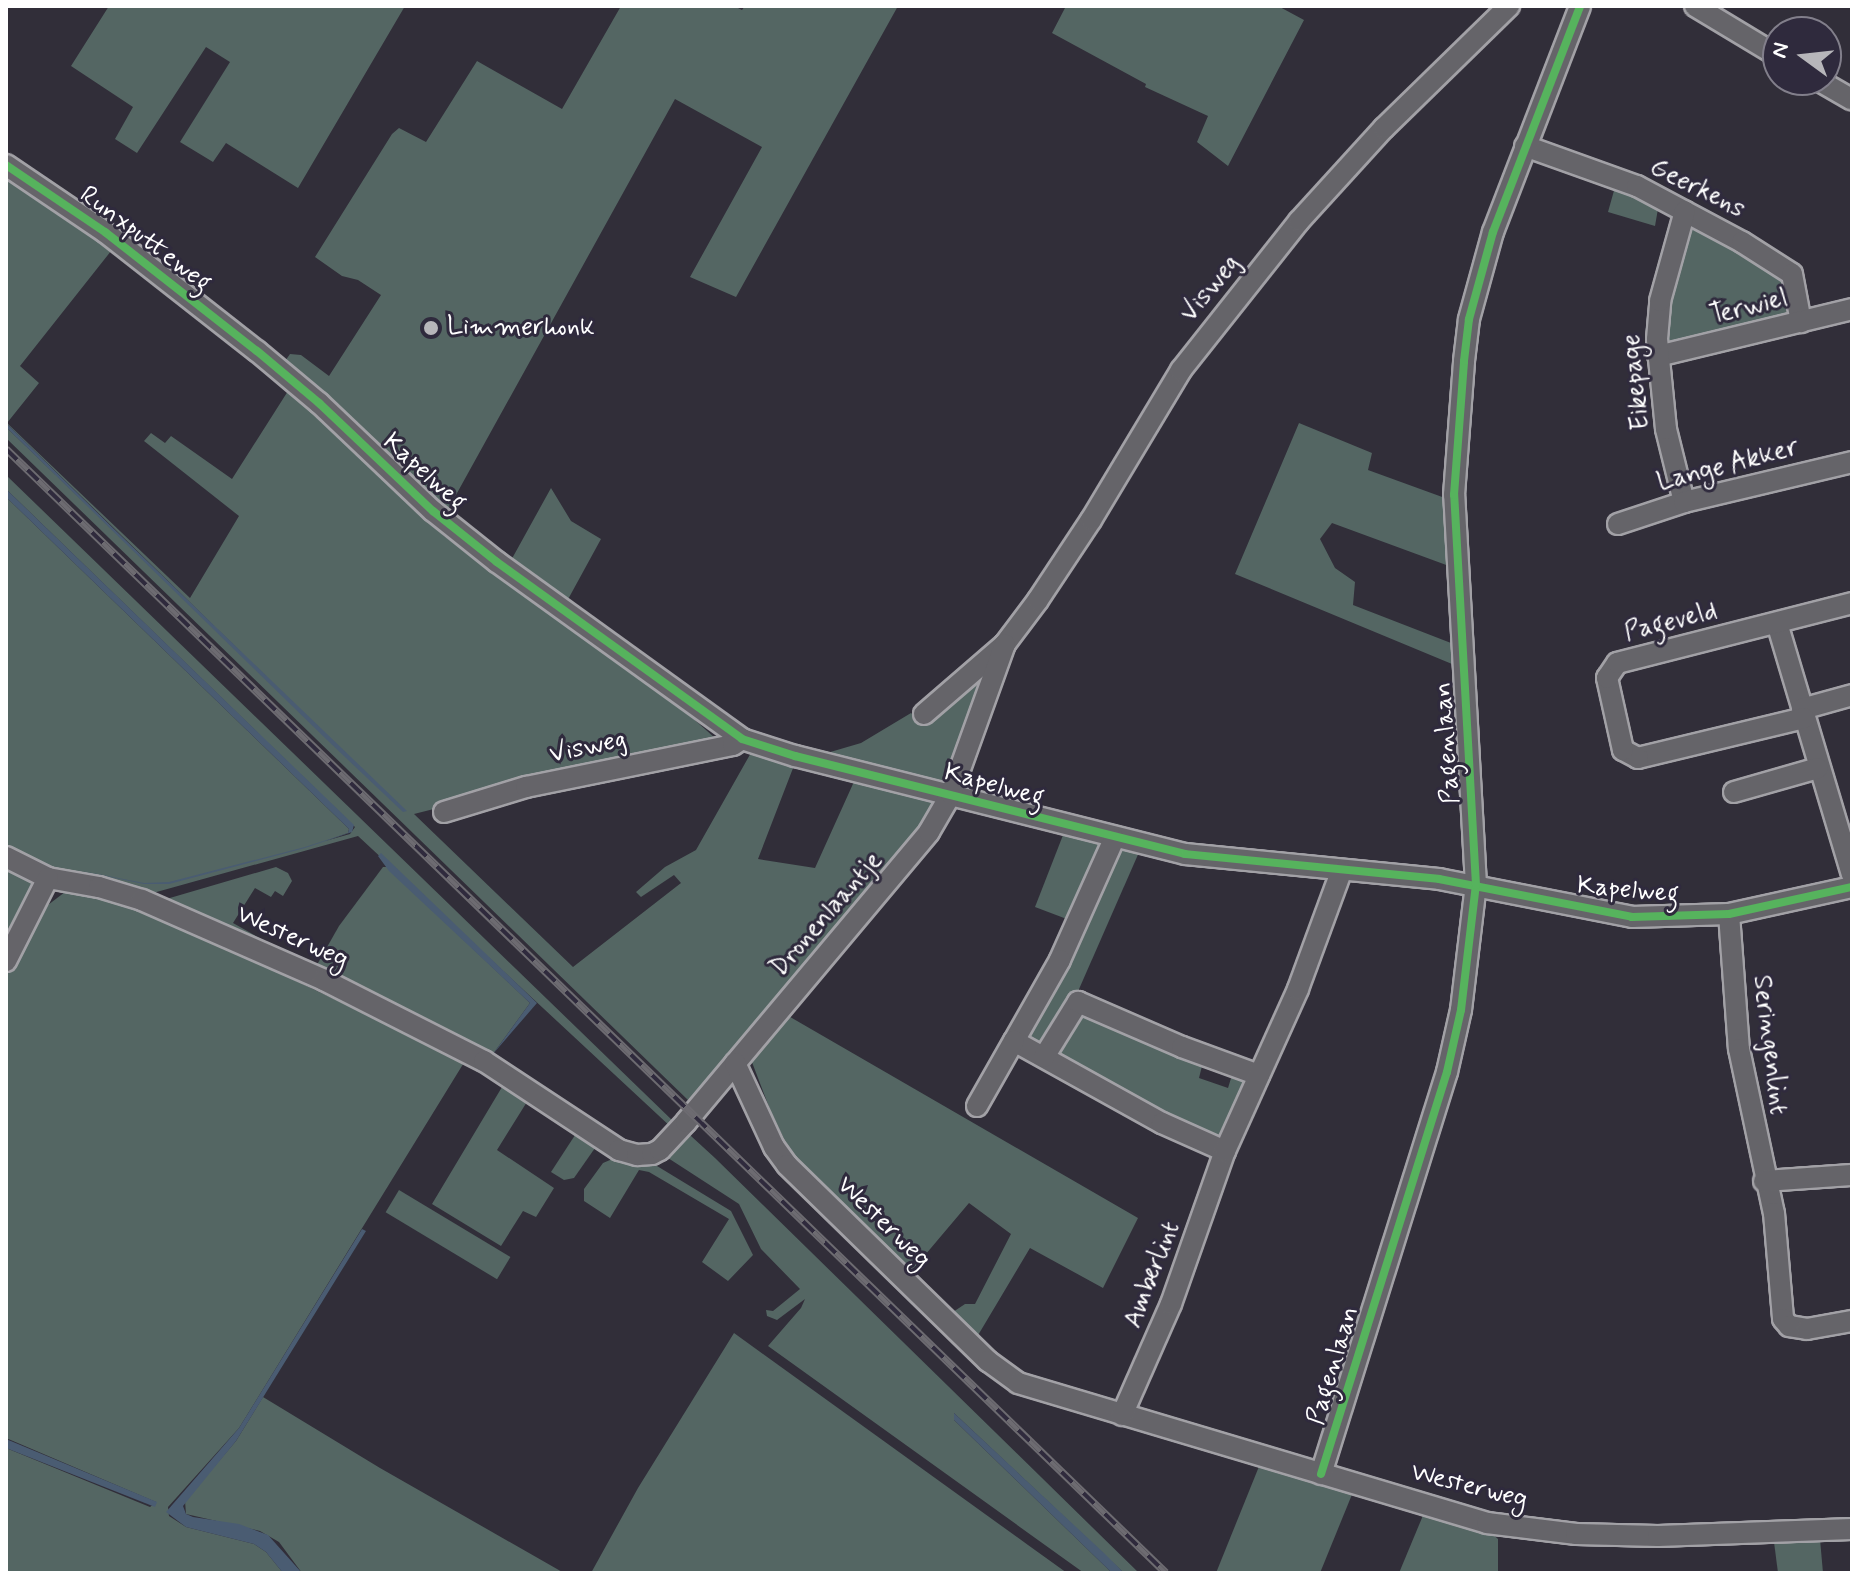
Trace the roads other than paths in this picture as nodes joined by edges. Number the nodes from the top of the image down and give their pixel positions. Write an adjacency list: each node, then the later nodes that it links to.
1 (1509, 6): 17 (street, Visweg)
2 (1580, 6): 5 (street, Pagenlaan)
3 (1695, 6): 4 (street)
4 (1762, 46)
5 (1525, 146): 7 (street, Geerkens); 31 (street, Pagenlaan)
6 (6, 165): 10 (street, Runxputteweg)
7 (1685, 211): 9 (street, Geerkens); 11 (street, Eikepage)
8 (1852, 309): 9 (street, Terwiel)
9 (1801, 322): 11 (street, Terwiel)
10 (257, 351): 21 (street, Kapelweg)
11 (1658, 356): 13 (street, Eikepage)
12 (1852, 462): 13 (street, Lange Akker)
13 (1684, 502): 14 (street, Lange Akker)
14 (1618, 524)
15 (1852, 603): 16 (street, Pageveld)
16 (1777, 623): 19 (street); 19 (street, Pageveld)
17 (1005, 644): 20 (street, Visweg); 24 (street, Visweg)
18 (1852, 695): 19 (street, Pageveld)
19 (1803, 713): 22 (street)
20 (924, 714)
21 (742, 739): 24 (street, Kapelweg); 25 (street, Visweg)
22 (1818, 768): 23 (street); 29 (street)
23 (1734, 792)
24 (951, 794): 26 (street, Kapelweg); 37 (street, Dronenlaantje)
25 (444, 812)
26 (1114, 839): 28 (street, Kapelweg); 35 (street)
27 (6, 857): 30 (street, Westerweg)
28 (1341, 872): 31 (street, Kapelweg); 38 (street, Amberlint)
29 (1852, 874)
30 (48, 878): 34 (street); 37 (street, Westerweg)
31 (1476, 885): 33 (street, Kapelweg); 45 (street, Pagenlaan)
32 (1852, 887): 33 (street, Kapelweg)
33 (1729, 914): 42 (street, Seringenlint)
34 (6, 961)
35 (1014, 1041): 36 (street); 39 (street)
36 (1044, 1057): 38 (street); 40 (street)
37 (735, 1063): 44 (street, Westerweg)
38 (1259, 1075): 40 (street, Amberlint)
39 (977, 1106)
40 (1225, 1151): 44 (street, Amberlint)
41 (1852, 1175): 42 (street)
42 (1764, 1181): 43 (street, Seringenlint)
43 (1852, 1321)
44 (1122, 1415): 45 (street, Westerweg)
45 (1321, 1474): 46 (street, Westerweg)
46 (1852, 1529)

